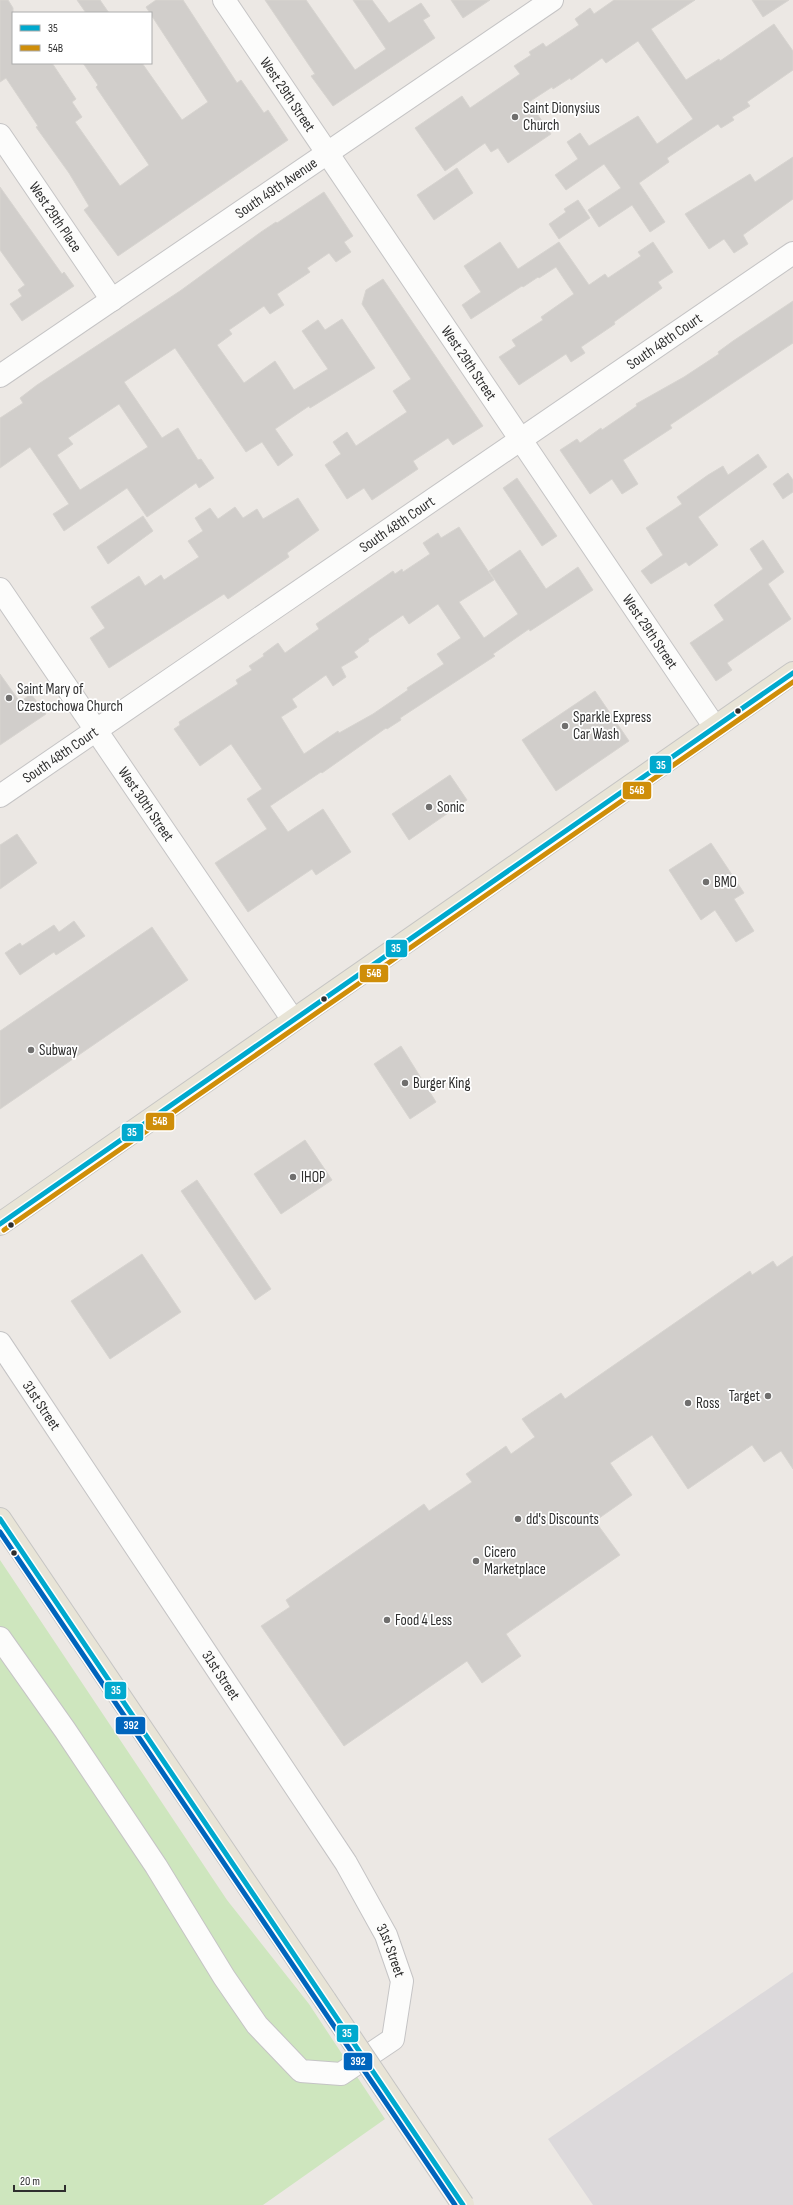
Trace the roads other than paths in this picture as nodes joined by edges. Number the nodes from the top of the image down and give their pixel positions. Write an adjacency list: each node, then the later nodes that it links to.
1 (224, 0): 4 (street, West 29th Street)
2 (542, 3): 4 (street, South 49th Avenue)
3 (0, 134): 6 (street, West 29th Place)
4 (328, 153): 6 (street, South 49th Avenue); 8 (street, West 29th Street)
5 (793, 252): 8 (street, South 48th Court)
6 (112, 300): 7 (street, South 49th Avenue)
7 (0, 376)
8 (521, 440): 11 (street, West 29th Street); 12 (street, South 48th Court)
9 (0, 589): 12 (street, West 30th Street)
10 (793, 673): 11 (main road)
11 (714, 726): 14 (main road)
12 (96, 730): 13 (street, South 48th Court); 14 (street, West 30th Street)
13 (0, 796)
14 (293, 1020): 15 (main road)
15 (0, 1224)
16 (0, 1343): 18 (street, 31st Street)
17 (0, 1519): 19 (main road, bridge)
18 (0, 1638)
19 (463, 2205)

